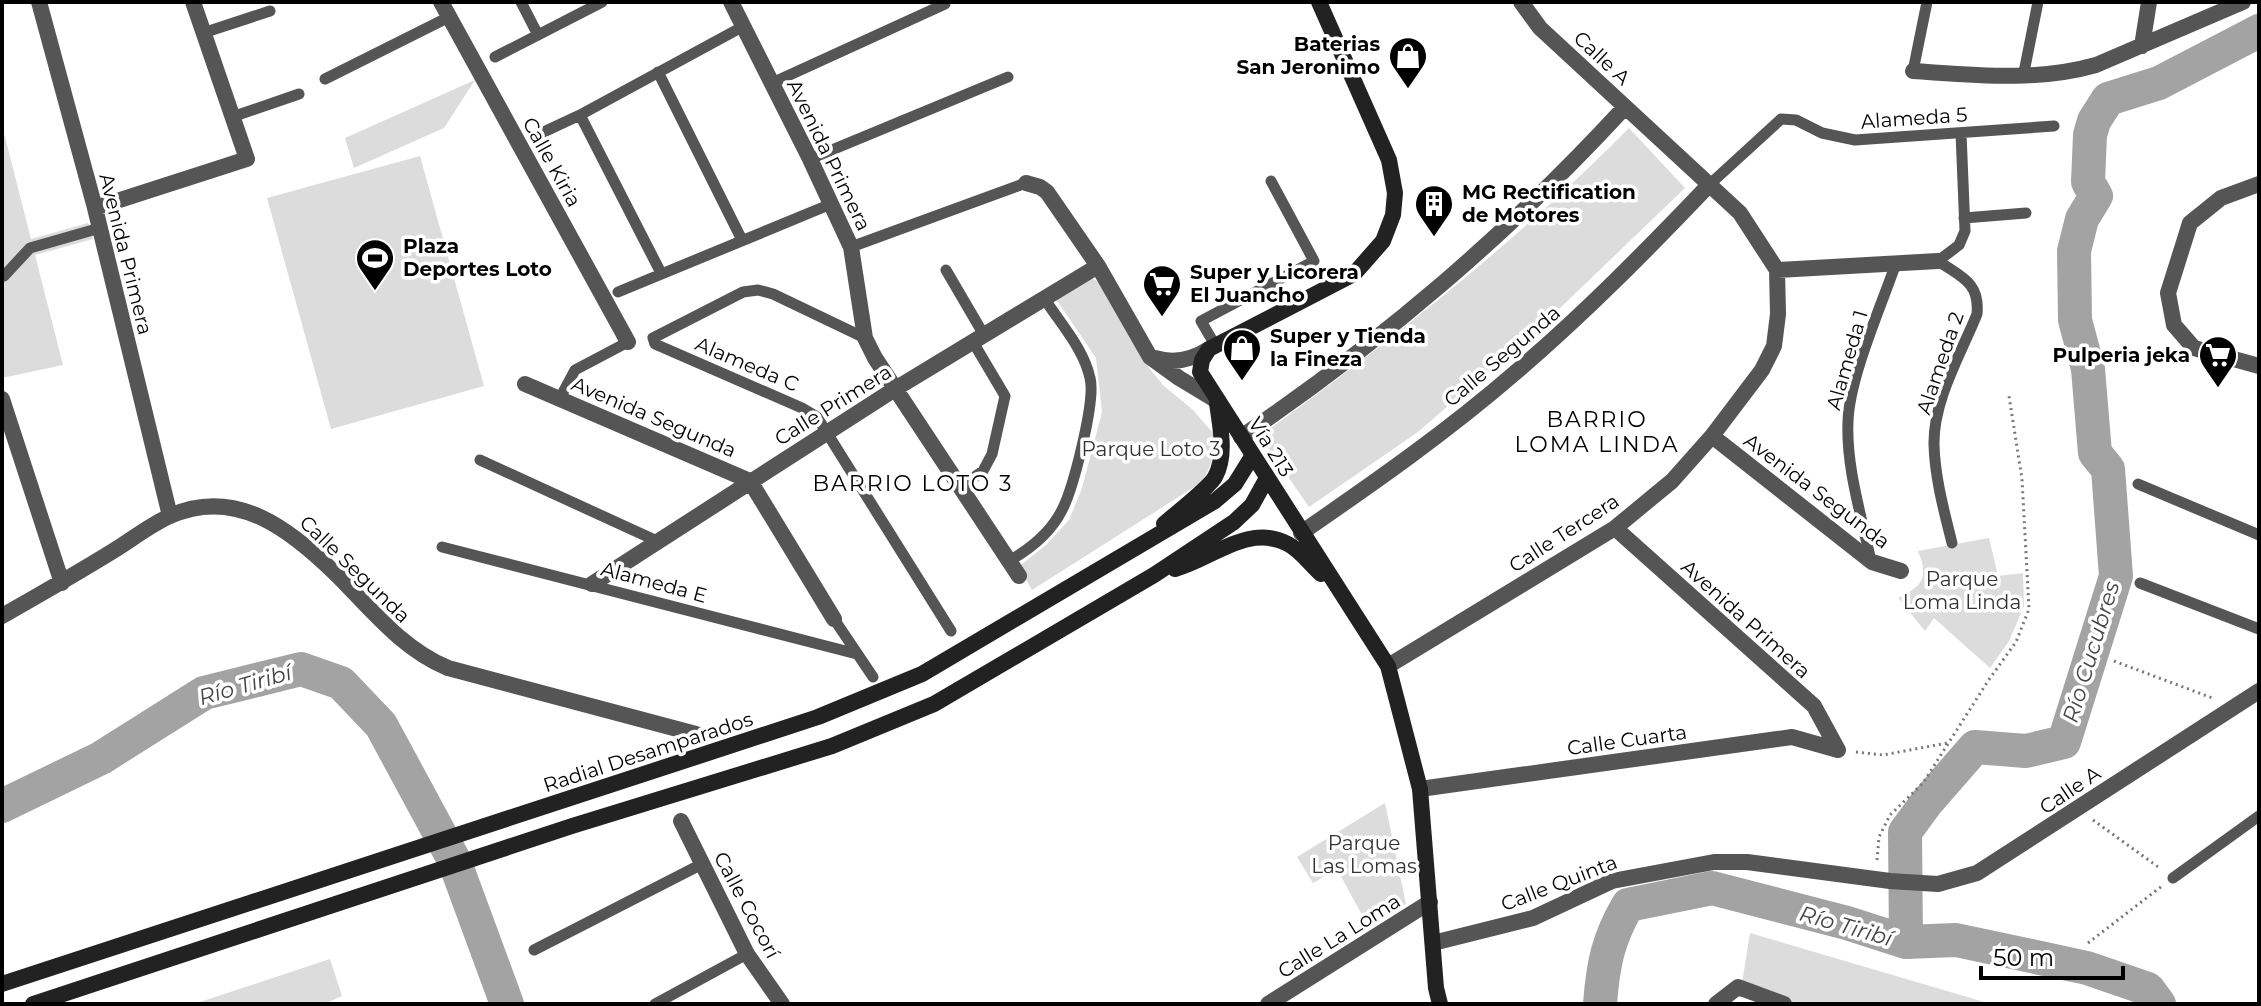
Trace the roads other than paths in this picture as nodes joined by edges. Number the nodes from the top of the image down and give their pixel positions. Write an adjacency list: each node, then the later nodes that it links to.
1 (39, 2): 39 (street, Avenida Primera)
2 (193, 2): 16 (street)
3 (521, 2): 17 (lane)
4 (602, 2): 17 (lane)
5 (731, 2): 15 (street, Avenida Primera)
6 (1319, 2): 57 (main road)
7 (1521, 2): 27 (street, Calle A)
8 (1927, 2): 20 (lane)
9 (2038, 2): 23 (lane)
10 (2149, 2): 18 (street)
11 (2243, 2): 18 (street)
12 (945, 4): 25 (lane)
13 (445, 9): 24 (lane); 56 (street, Calle Kiria)
14 (270, 11): 16 (lane)
15 (742, 27): 21 (lane); 25 (street, Avenida Primera)
16 (203, 33): 29 (street)
17 (538, 35): 19 (lane)
18 (2142, 46): 23 (street)
19 (495, 57)
20 (1913, 71): 23 (street)
21 (658, 72): 28 (lane); 43 (lane)
22 (1008, 77): 33 (lane)
23 (2023, 77)
24 (325, 79)
25 (772, 83): 33 (street, Avenida Primera)
26 (299, 94): 29 (lane)
27 (1625, 107): 37 (street, Calle A); 67 (street)
28 (580, 115): 32 (lane); 50 (lane)
29 (232, 117): 39 (street)
30 (2054, 126): 31 (lane, Alameda 5)
31 (1961, 133): 37 (lane, Alameda 5); 41 (lane)
32 (535, 136)
33 (810, 159): 38 (street, Avenida Primera)
34 (1271, 181): 57 (lane)
35 (1026, 183): 44 (lane); 47 (street)
36 (2259, 184): 59 (street)
37 (1709, 185): 49 (street, Calle A); 76 (street, Calle Segunda)
38 (831, 204): 43 (lane); 44 (street, Avenida Primera)
39 (95, 208): 42 (street, Avenida Primera)
40 (2026, 213): 41 (lane)
41 (1964, 218): 45 (lane)
42 (100, 228): 51 (lane); 74 (street, Avenida Primera)
43 (742, 240): 50 (lane)
44 (851, 247): 54 (street, Avenida Primera)
45 (1938, 261): 46 (street); 80 (lane, Alameda 2)
46 (1896, 263): 49 (street); 84 (lane, Alameda 1)
47 (1098, 266): 53 (street, Calle Primera); 58 (street)
48 (946, 270): 55 (lane)
49 (1777, 270): 66 (street, Calle Tercera)
50 (661, 273): 52 (lane)
51 (4, 276)
52 (618, 292)
53 (1044, 298): 55 (street, Calle Primera); 83 (lane)
54 (865, 338): 61 (street, Avenida Primera); 65 (lane, Alameda C)
55 (979, 338): 61 (street, Calle Primera); 73 (lane)
56 (628, 342): 62 (lane)
57 (1212, 347): 58 (street); 64 (main road, Vía 213)
58 (1150, 357): 64 (street)
59 (2259, 366)
60 (525, 384): 62 (street, Avenida Segunda)
61 (895, 389): 65 (street, Calle Primera); 73 (street, Avenida Primera)
62 (560, 398): 71 (street, Avenida Segunda)
63 (2, 399): 88 (street)
64 (1217, 401): 67 (main road, Vía 213); 81 (main road)
65 (828, 432): 71 (street, Calle Primera); 95 (lane, Alameda C)
66 (1712, 436): 75 (street, Calle Tercera); 84 (street, Avenida Segunda)
67 (1241, 437): 68 (main road, Vía 213)
68 (1253, 455): 70 (main road, Vía 213); 81 (main road, Radial Desamparados)
69 (480, 460): 79 (lane)
70 (1267, 478): 76 (main road, Vía 213); 86 (main road)
71 (750, 481): 79 (street, Calle Primera); 93 (street, Avenida Segunda)
72 (2138, 484): 77 (lane)
73 (960, 487): 83 (street, Avenida Primera)
74 (170, 516): 88 (street, Calle Segunda); 100 (street, Calle Segunda)
75 (1615, 528): 97 (street, Calle Tercera); 101 (street, Avenida Primera)
76 (1301, 533): 78 (main road); 91 (main road, Vía 213)
77 (2259, 535)
78 (1239, 540): 86 (main road); 91 (main road)
79 (657, 541): 90 (street, Calle Primera)
80 (1952, 543)
81 (1142, 545): 112 (main road, Radial Desamparados)
82 (442, 547): 90 (lane, Alameda E)
83 (1009, 561): 87 (street, Avenida Primera)
84 (1872, 562): 85 (street, Avenida Segunda)
85 (1901, 571)
86 (1154, 575): 113 (main road)
87 (1019, 576)
88 (62, 583): 92 (street, Calle Segunda)
89 (2140, 583): 94 (lane)
90 (592, 584): 96 (lane, Alameda E)
91 (1344, 597): 97 (main road, Vía 213)
92 (2, 616)
93 (834, 619): 96 (lane)
94 (2259, 629)
95 (951, 631)
96 (857, 654): 98 (lane)
97 (1388, 666): 102 (main road, Vía 213)
98 (873, 677)
99 (2259, 691): 107 (street, Calle A)
100 (696, 734)
101 (1838, 750): 102 (street, Calle Cuarta)
102 (1420, 789): 108 (main road, Vía 213)
103 (2259, 816): 106 (lane)
104 (681, 821): 105 (street, Calle Cocorí)
105 (702, 864): 110 (lane); 111 (street, Calle Cocorí)
106 (2173, 878)
107 (1883, 880): 109 (street, Calle Quinta)
108 (1430, 902): 109 (main road, Vía 213); 116 (street, Calle La Loma)
109 (1433, 943): 117 (main road, Vía 213)
110 (534, 950)
111 (747, 954): 114 (lane); 115 (street, Calle Cocorí)
112 (2, 984)
113 (33, 1004)
114 (655, 1004)
115 (782, 1004)
116 (1268, 1004)
117 (1440, 1004)
118 (1716, 1004): 119 (street)
119 (1784, 1004)

